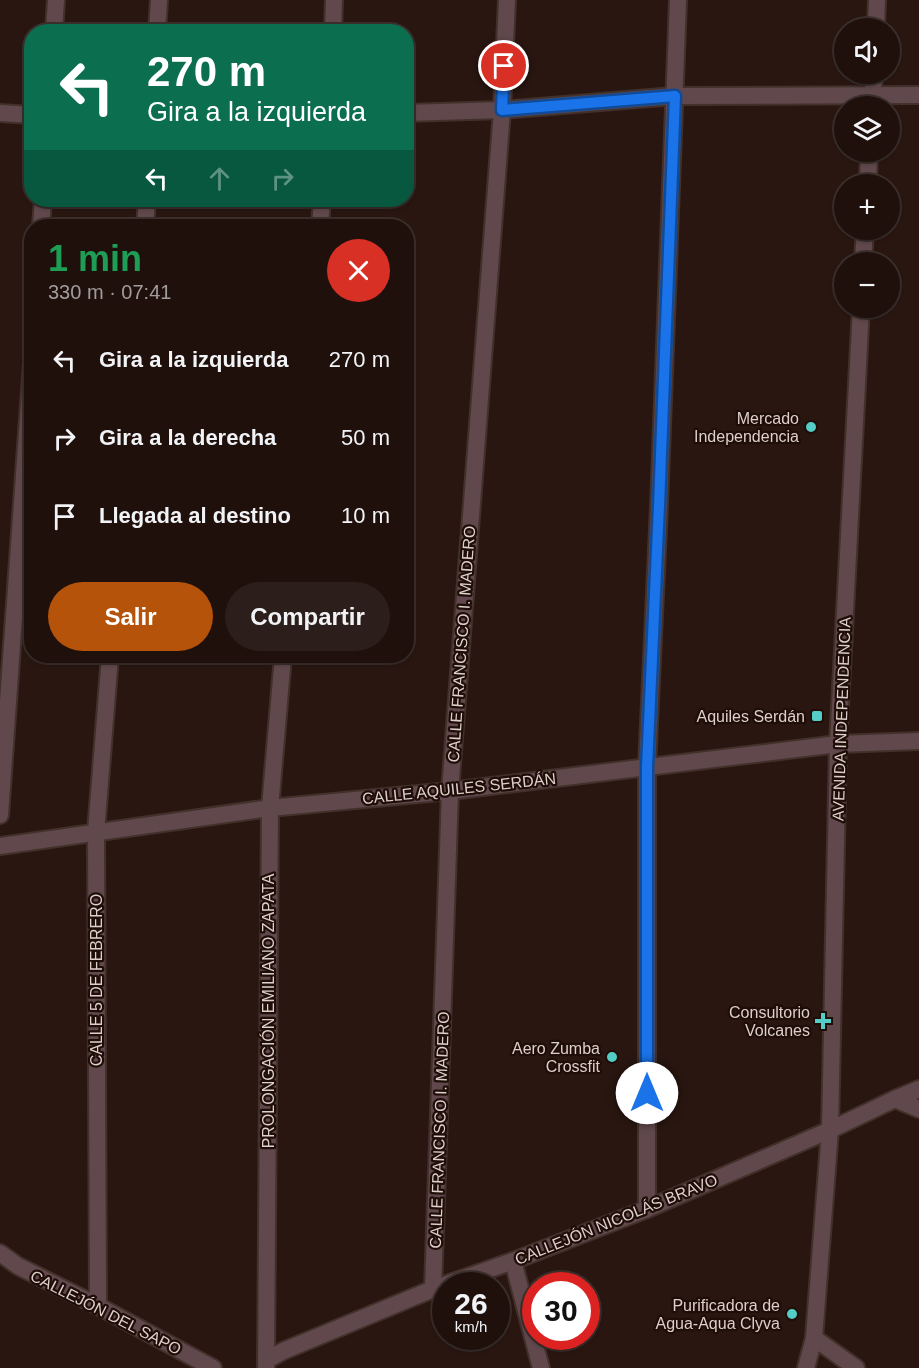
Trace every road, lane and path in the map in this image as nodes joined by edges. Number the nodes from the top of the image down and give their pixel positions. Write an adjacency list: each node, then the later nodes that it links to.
1 (56, 0): 8 (street)
2 (159, 0): 9 (street)
3 (334, 0): 10 (street)
4 (507, 0): 15 (street, CALLE FRANCISCO I. MADERO)
5 (678, 0): 12 (street)
6 (878, 0): 7 (street)
7 (877, 18)
8 (54, 24)
9 (158, 24)
10 (333, 24)
11 (919, 95): 13 (street)
12 (675, 96): 14 (street); 15 (street); 25 (street)
13 (900, 97)
14 (834, 100)
15 (502, 110): 16 (street); 26 (street, CALLE FRANCISCO I. MADERO)
16 (414, 112)
17 (0, 113): 18 (street)
18 (24, 114)
19 (860, 318): 24 (street, AVENIDA INDEPENDENCIA)
20 (24, 475): 28 (street)
21 (109, 663): 29 (street, CALLE 5 DE FEBRERO)
22 (282, 663): 27 (street, PROLONGACIÓN EMILIANO ZAPATA)
23 (919, 741): 24 (street, CALLE AQUILES SERDÁN)
24 (838, 744): 25 (street, CALLE AQUILES SERDÁN); 34 (street, AVENIDA INDEPENDENCIA)
25 (647, 767): 26 (street, CALLE AQUILES SERDÁN); 35 (street)
26 (450, 791): 27 (street, CALLE AQUILES SERDÁN); 38 (street, CALLE FRANCISCO I. MADERO)
27 (270, 808): 29 (street, CALLE AQUILES SERDÁN); 43 (street, PROLONGACIÓN EMILIANO ZAPATA)
28 (0, 815)
29 (96, 832): 30 (street, CALLE AQUILES SERDÁN); 41 (street, CALLE 5 DE FEBRERO)
30 (0, 846)
31 (919, 1089): 32 (street, CALLEJÓN NICOLÁS BRAVO)
32 (895, 1099): 33 (street); 34 (street, CALLEJÓN NICOLÁS BRAVO)
33 (919, 1109)
34 (830, 1130): 35 (street, CALLEJÓN NICOLÁS BRAVO); 42 (street, AVENIDA INDEPENDENCIA)
35 (647, 1209): 37 (street, CALLEJÓN NICOLÁS BRAVO)
36 (0, 1253): 41 (street, CALLEJÓN DEL SAPO)
37 (513, 1261): 39 (street, CALLEJÓN NICOLÁS BRAVO); 45 (street)
38 (434, 1272)
39 (482, 1272)
40 (432, 1289): 43 (street, CALLEJÓN NICOLÁS BRAVO)
41 (98, 1306): 44 (street, CALLEJÓN DEL SAPO)
42 (814, 1338): 46 (street, AVENIDA INDEPENDENCIA); 47 (street)
43 (266, 1364)
44 (213, 1368)
45 (540, 1368)
46 (807, 1368)
47 (856, 1368)

